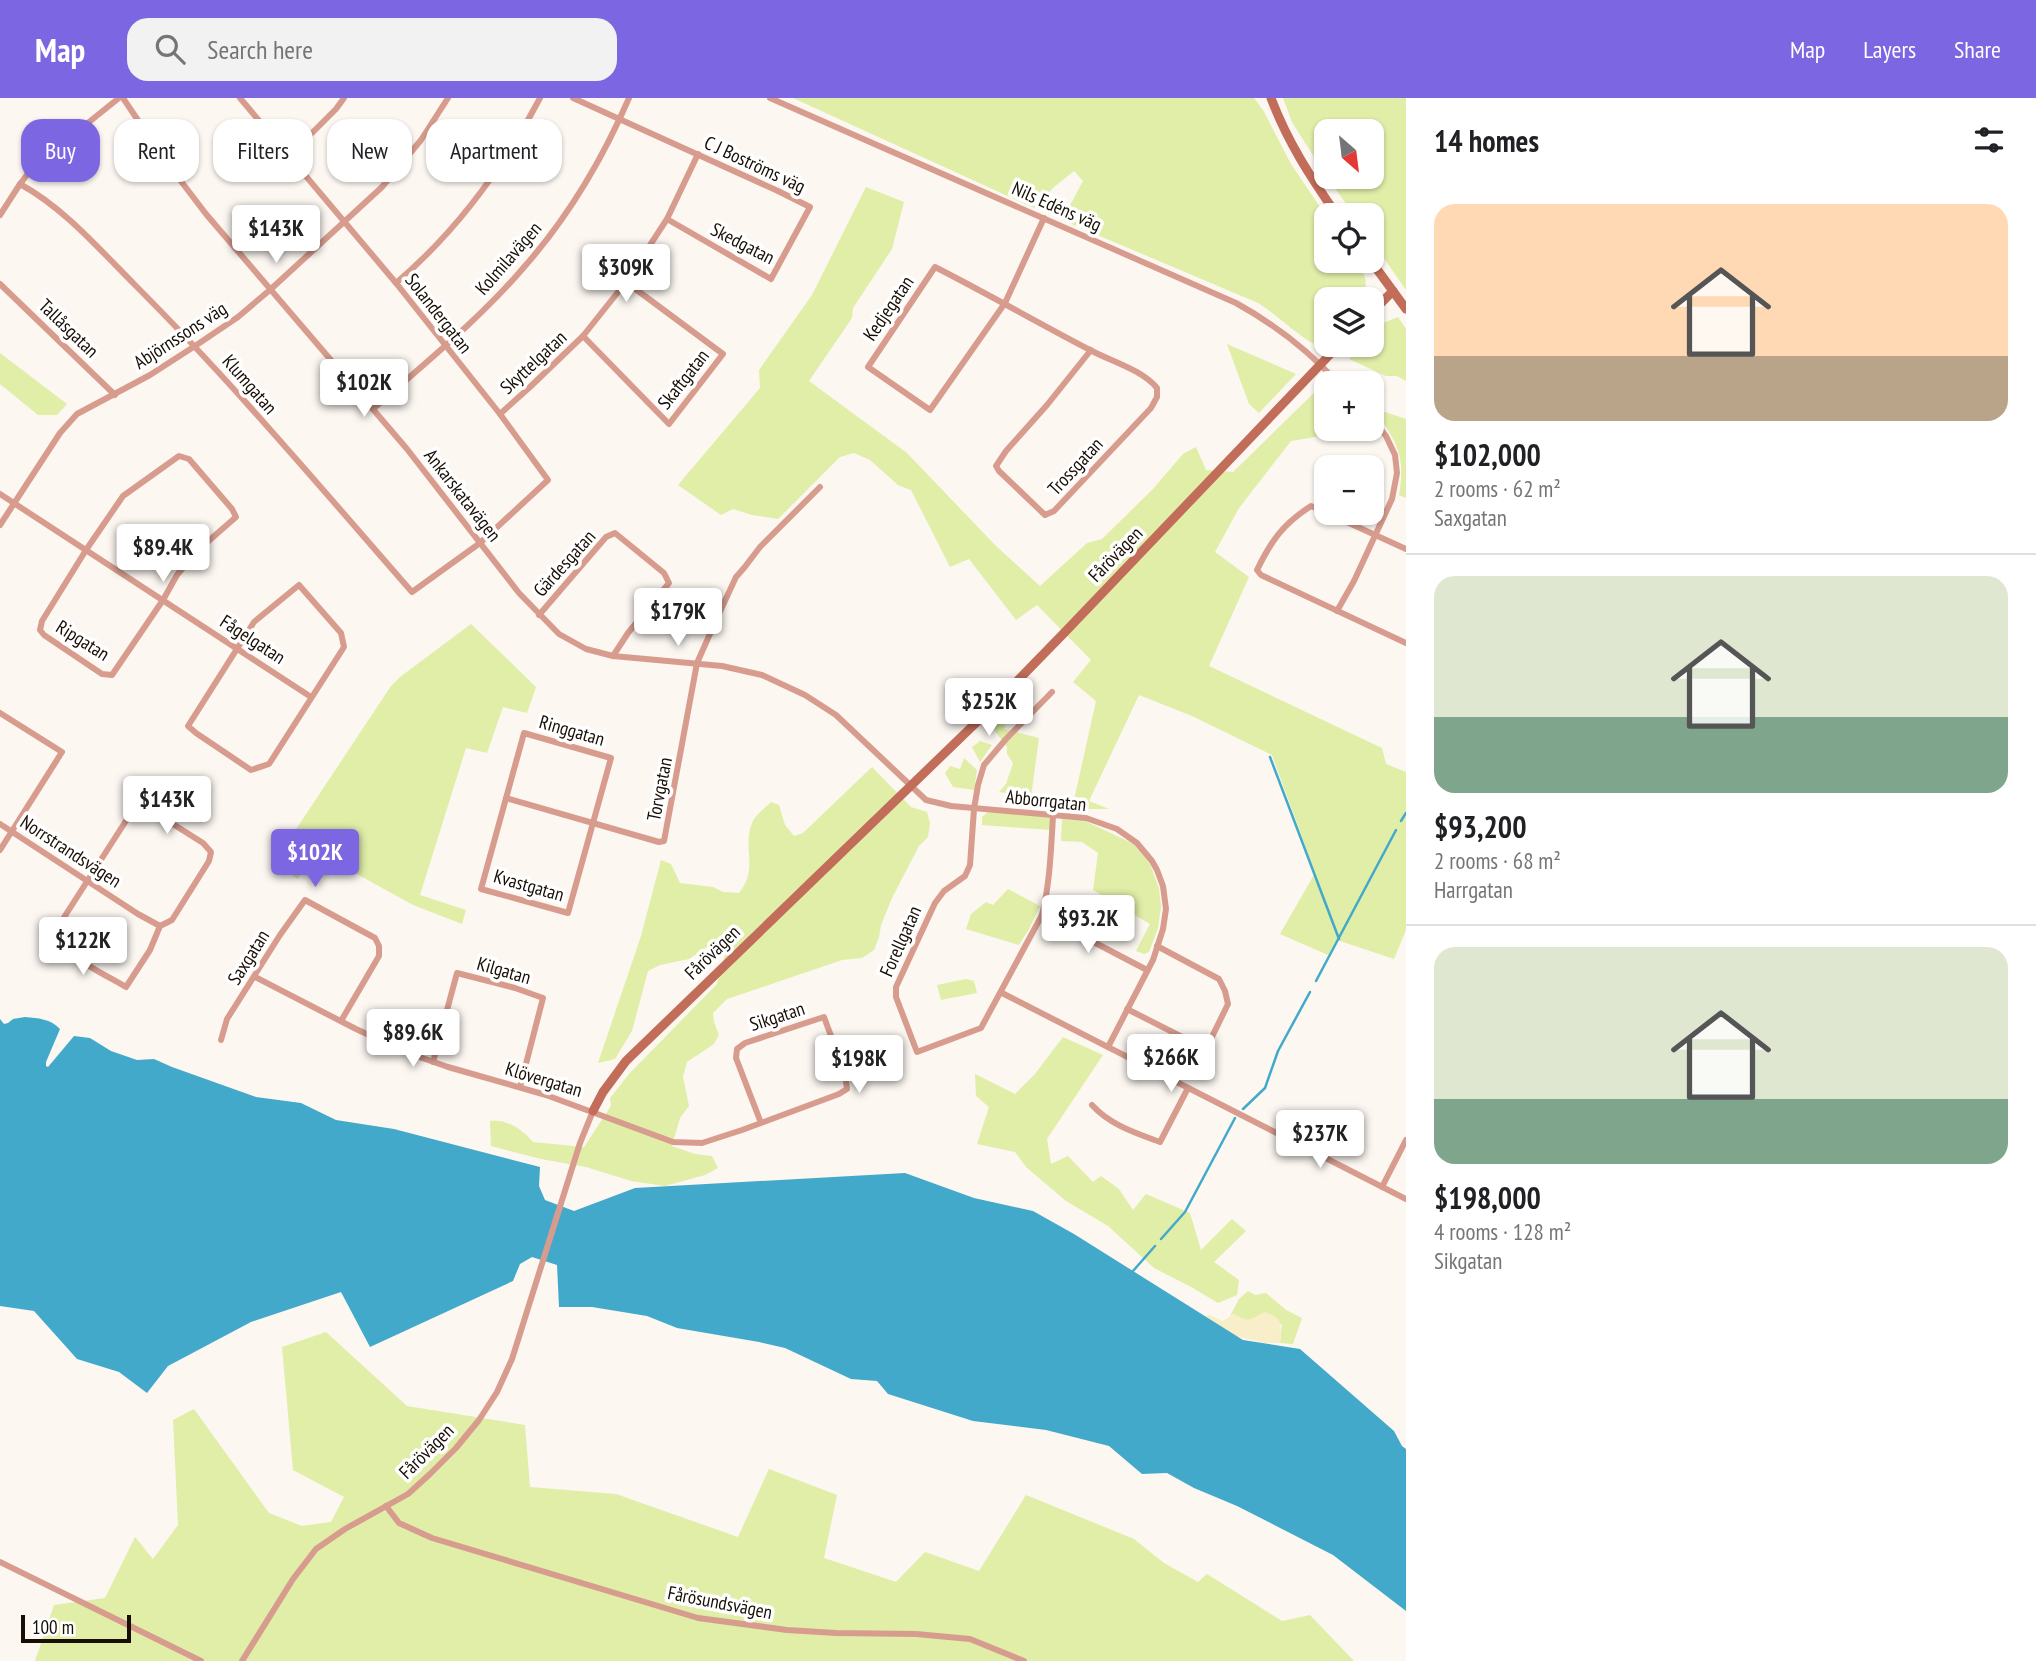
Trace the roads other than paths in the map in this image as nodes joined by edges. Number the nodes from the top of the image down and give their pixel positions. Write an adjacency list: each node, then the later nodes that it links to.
1 (121, 98): 15 (street); 26 (street, Ankarskatavägen)
2 (241, 98): 10 (street, Solandergatan)
3 (344, 98): 12 (street)
4 (449, 98): 21 (street, Abjörnssons väg)
5 (540, 98): 24 (street)
6 (573, 98): 11 (street, C J Boströms väg)
7 (629, 98): 11 (street, Kolmilavägen)
8 (770, 98): 19 (street, Nils Edéns väg)
9 (1271, 98): 16 (street)
10 (259, 119)
11 (620, 119): 13 (street, C J Boströms väg); 33 (street, Kolmilavägen)
12 (313, 132)
13 (698, 154): 17 (street, C J Boströms väg); 20 (street, Skyttelgatan)
14 (312, 182): 21 (street, Solandergatan)
15 (20, 184): 18 (street); 32 (street, Klumgatan)
16 (1328, 203)
17 (810, 207): 20 (street, Skedgatan)
18 (0, 215)
19 (1044, 218): 29 (street, Kedjegatan); 36 (street, Nils Edéns väg)
20 (667, 219): 23 (street, Skyttelgatan)
21 (344, 220): 24 (street, Solandergatan); 26 (street, Abjörnssons väg)
22 (1380, 273): 27 (street)
23 (626, 282): 31 (street, Skyttelgatan); 31 (street, Skaftgatan)
24 (396, 283): 33 (street, Solandergatan)
25 (0, 284): 38 (street, Tallåsgatan)
26 (271, 289): 32 (street, Abjörnssons väg); 39 (street, Ankarskatavägen)
27 (1393, 290): 28 (street); 30 (street)
28 (1384, 299)
29 (1005, 303): 29 (street, Kedjegatan); 34 (street, Trossgatan)
30 (1406, 309)
31 (583, 336): 40 (street, Skyttelgatan)
32 (195, 346): 38 (street, Abjörnssons väg); 49 (street, Klumgatan)
33 (444, 346): 39 (street, Kolmilavägen); 40 (street, Solandergatan)
34 (1091, 350): 34 (street, Trossgatan)
35 (1326, 357): 36 (street, Fårövägen)
36 (1320, 363): 37 (street, Nils Edéns väg); 62 (street, Fårövägen)
37 (1327, 371)
38 (115, 395): 44 (street, Abjörnssons väg)
39 (373, 409): 49 (street, Ankarskatavägen)
40 (500, 414): 49 (street, Solandergatan)
41 (1384, 433): 48 (street)
42 (820, 487): 58 (street)
43 (0, 494): 44 (street, Fågelgatan)
44 (15, 503): 47 (street, Abjörnssons väg); 51 (street, Fågelgatan)
45 (1314, 507): 53 (street)
46 (1352, 525): 48 (street)
47 (0, 526)
48 (1375, 536): 50 (street); 53 (street)
49 (480, 544): 54 (street, Ankarskatavägen)
50 (1406, 549)
51 (86, 550): 52 (street, Fågelgatan); 52 (street, Ripgatan); 52 (street)
52 (163, 600): 56 (street, Fågelgatan)
53 (1337, 611): 55 (street)
54 (539, 615): 57 (street, Ankarskatavägen); 57 (street, Gärdesgatan)
55 (1406, 643)
56 (237, 648): 60 (street, Fågelgatan); 60 (street); 60 (street)
57 (612, 656): 58 (street, Ankarskatavägen)
58 (697, 663): 62 (street, Ankarskatavägen); 66 (street, Torvgatan)
59 (1052, 692): 64 (street, Abborrgatan)
60 (312, 697)
61 (0, 713): 68 (street)
62 (909, 786): 64 (street, Abborrgatan); 85 (street, Fårövägen)
63 (506, 798): 66 (street, Torvgatan); 66 (street, Ringgatan); 66 (street, Kvastgatan)
64 (974, 809): 65 (street, Abborrgatan); 76 (street, Forellgatan)
65 (1053, 816): 71 (street, Forellgatan); 73 (street, Abborrgatan)
66 (594, 823)
67 (0, 824): 68 (street, Norrstrandsvägen)
68 (12, 832): 69 (street); 70 (street, Norrstrandsvägen)
69 (0, 850)
70 (88, 880): 72 (street, Norrstrandsvägen); 72 (street); 72 (street)
71 (1042, 915): 74 (street); 76 (street, Forellgatan)
72 (160, 926)
73 (1157, 946): 74 (street, Abborrgatan); 77 (street)
74 (1147, 970): 77 (street, Abborrgatan)
75 (255, 977): 78 (street, Klövergatan); 78 (street, Saxgatan); 79 (street, Saxgatan)
76 (1002, 993): 80 (street)
77 (1127, 1009): 80 (street, Abborrgatan)
78 (341, 1021): 81 (street, Klövergatan)
79 (221, 1040)
80 (1108, 1047): 83 (street)
81 (433, 1062): 82 (street, Klövergatan); 82 (street, Kilgatan)
82 (520, 1087): 85 (street, Klövergatan)
83 (1188, 1088): 84 (street); 88 (street)
84 (1092, 1105)
85 (593, 1111): 86 (street, Sikgatan); 90 (street, Fårövägen)
86 (761, 1123): 86 (street, Sikgatan)
87 (1406, 1140): 88 (street)
88 (1382, 1187): 89 (street)
89 (1406, 1199)
90 (386, 1506): 93 (street, Fårövägen); 94 (street, Fårösundsvägen)
91 (0, 1562): 92 (street)
92 (201, 1661)
93 (242, 1661)
94 (1024, 1661)

